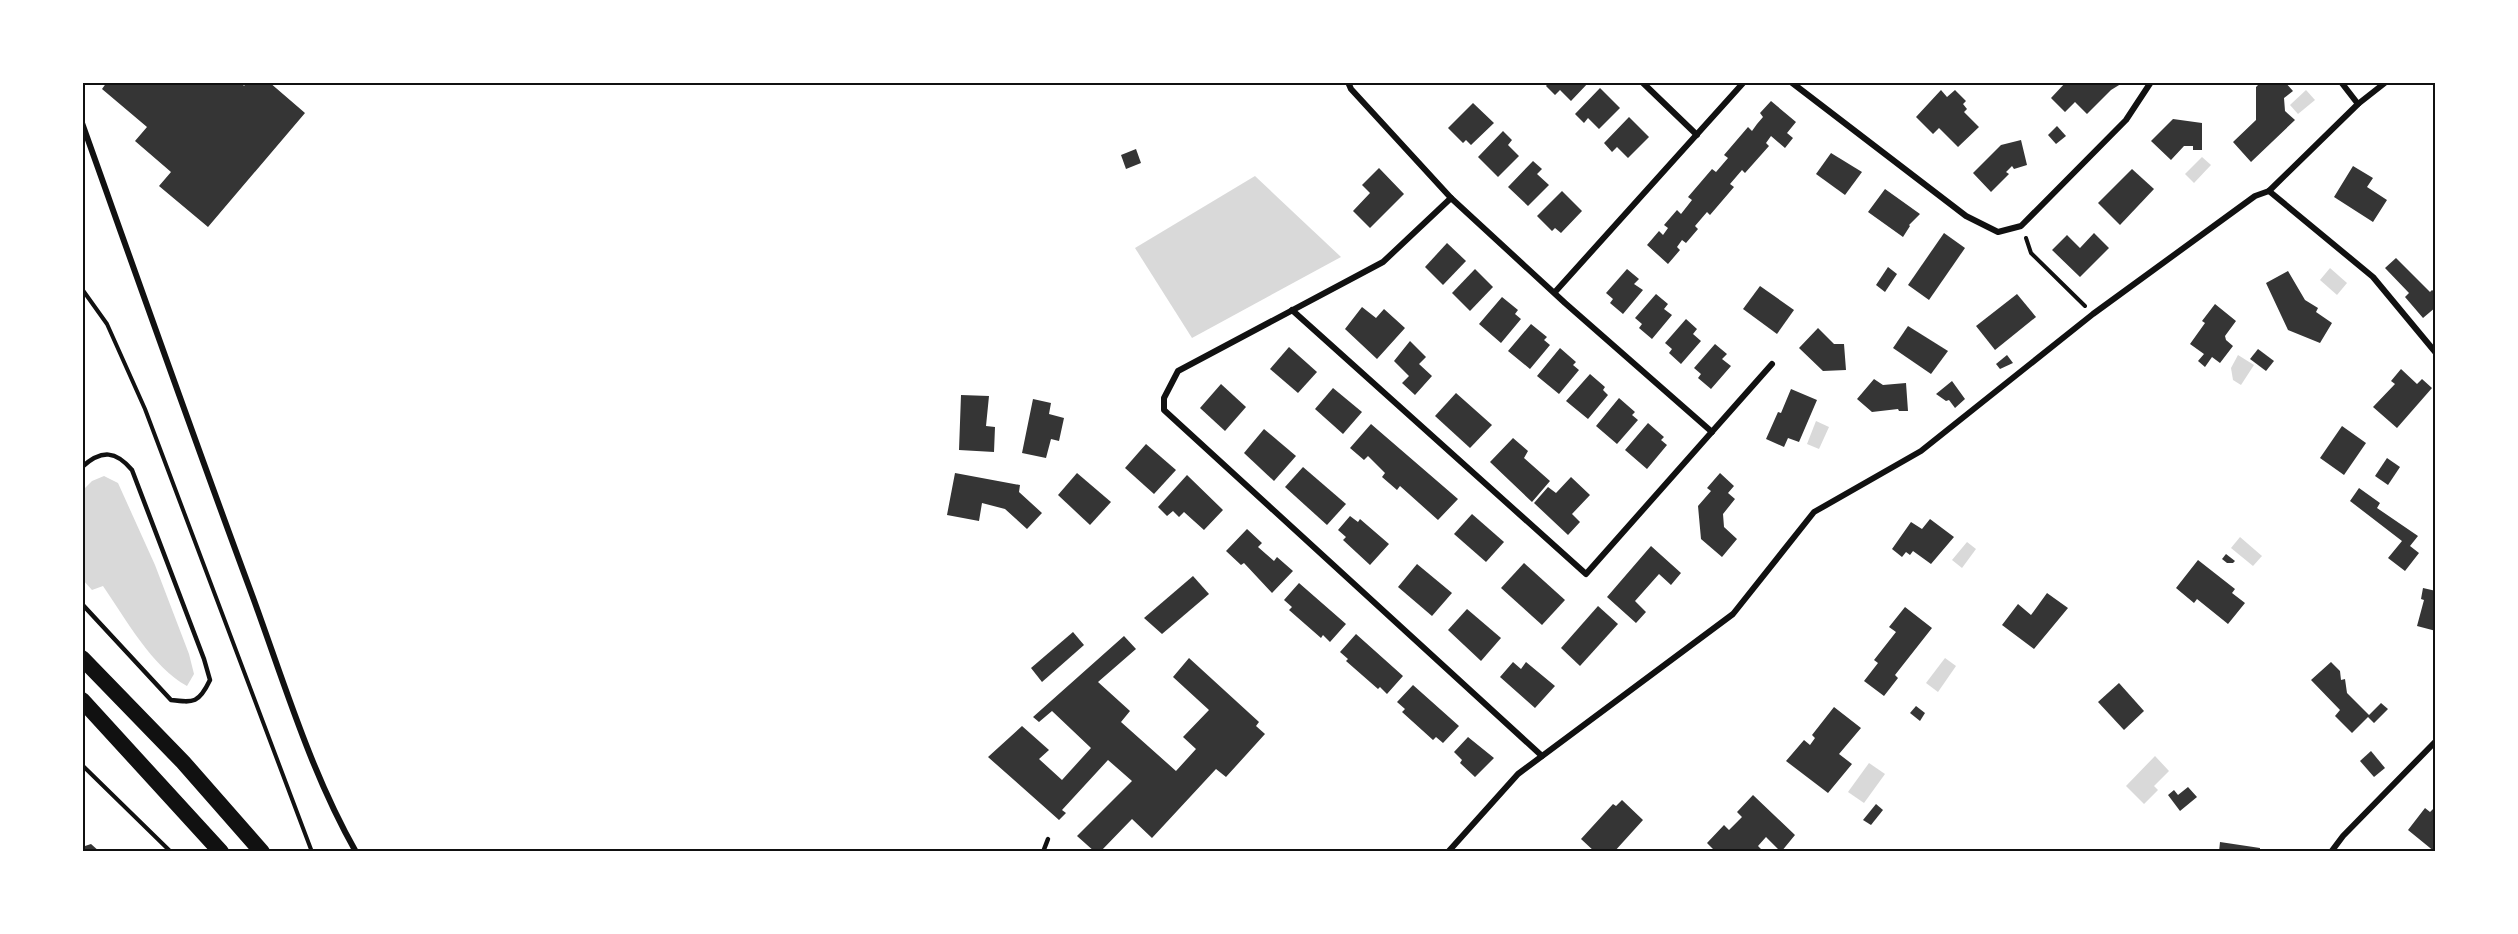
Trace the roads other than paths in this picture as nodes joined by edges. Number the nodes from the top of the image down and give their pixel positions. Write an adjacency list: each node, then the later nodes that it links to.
1 (1348, 82): 12 (street)
2 (1642, 82): 10 (street)
3 (1744, 82): 10 (street)
4 (1791, 82): 5 (street)
5 (2151, 82)
6 (2341, 82): 8 (street)
7 (2386, 82): 8 (street)
8 (2358, 104): 11 (street)
9 (82, 123): 27 (street)
10 (1697, 135): 13 (street)
11 (2269, 191): 15 (street); 23 (street)
12 (1450, 198): 13 (street); 14 (street)
13 (1555, 292): 17 (street)
14 (1292, 310): 17 (street); 23 (street)
15 (2436, 353)
16 (1772, 364): 17 (street)
17 (1712, 432)
18 (82, 467): 19 (lane)
19 (82, 604)
20 (82, 658): 26 (highway)
21 (82, 700): 25 (highway)
22 (2436, 741): 30 (street)
23 (1542, 756): 29 (street)
24 (1048, 839): 28 (lane)
25 (220, 852)
26 (262, 852)
27 (356, 852)
28 (1043, 852)
29 (1448, 852)
30 (2331, 852)

